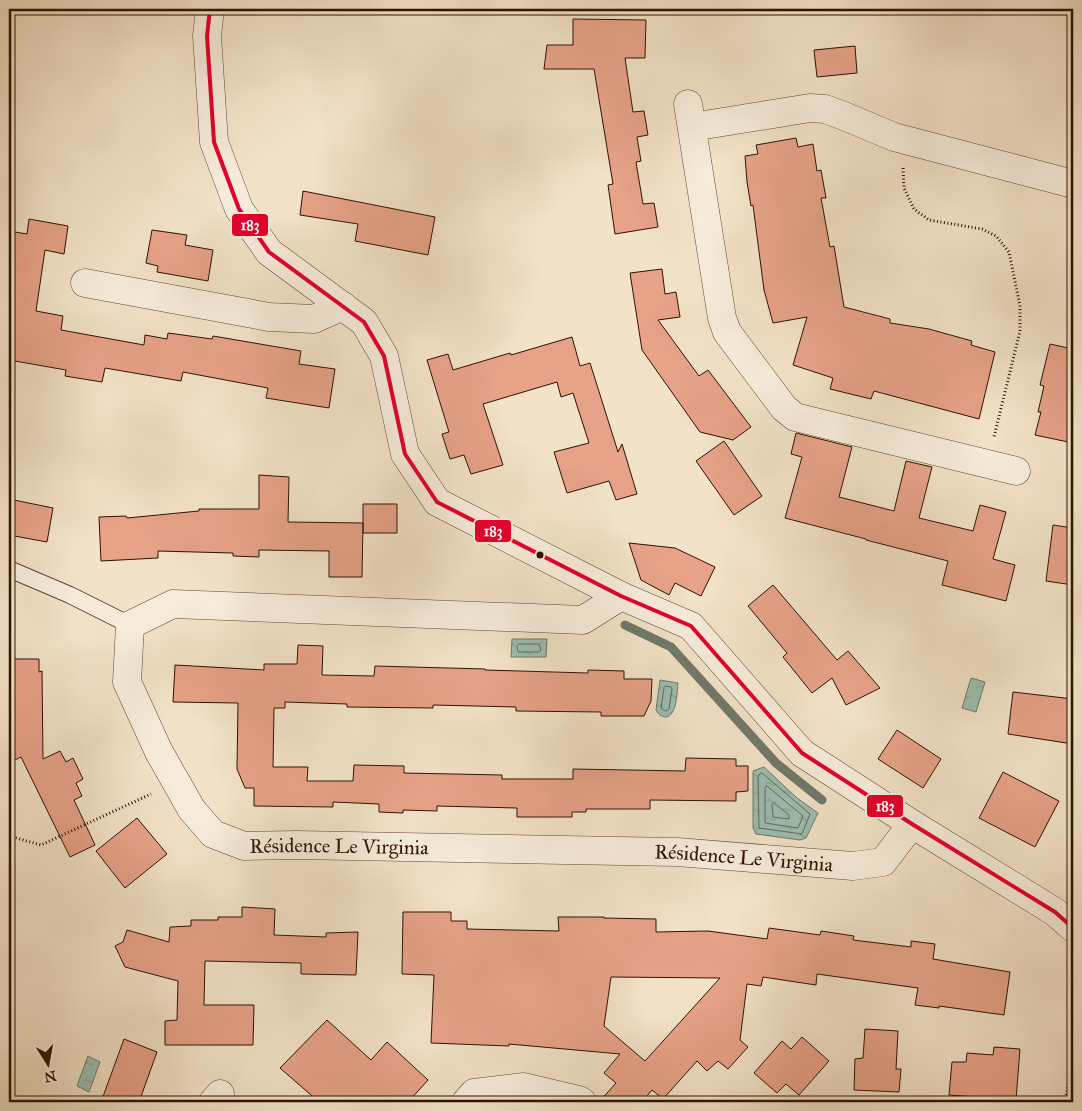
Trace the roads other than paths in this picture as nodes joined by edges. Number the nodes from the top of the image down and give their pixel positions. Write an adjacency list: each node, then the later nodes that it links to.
1 (210, 9): 4 (street)
2 (1073, 184): 5 (street)
3 (85, 283): 4 (street)
4 (342, 306): 7 (street)
5 (1016, 471)
6 (9, 570): 8 (lane)
7 (621, 596): 8 (street); 9 (street)
8 (130, 625): 9 (street, Résidence Le Virginia)
9 (912, 824): 10 (street)
10 (1071, 930)
11 (466, 1102): 12 (street)
12 (582, 1102)

